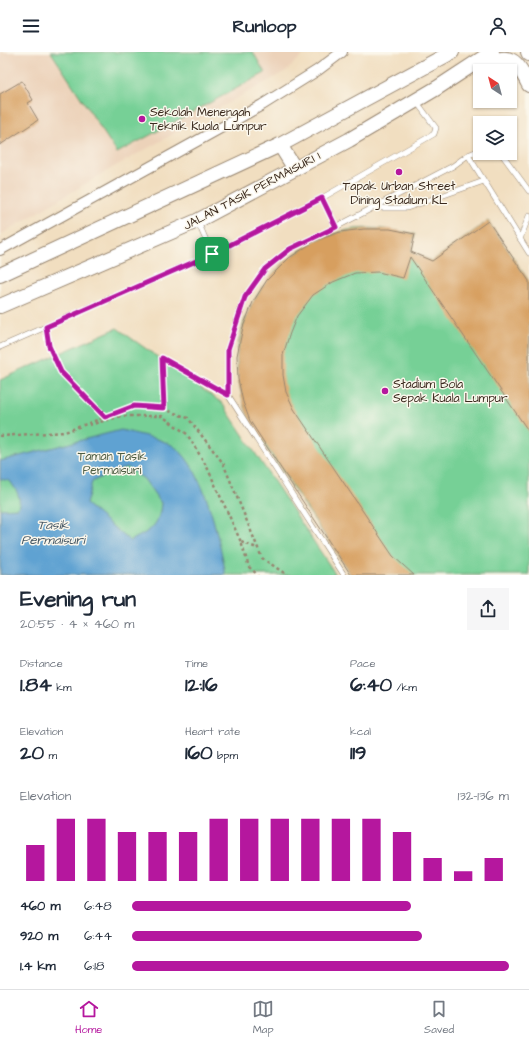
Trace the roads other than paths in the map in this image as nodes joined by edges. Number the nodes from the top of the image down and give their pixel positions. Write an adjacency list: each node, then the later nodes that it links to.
1 (342, 52): 20 (street)
2 (452, 52): 7 (main road)
3 (492, 52): 5 (main road, JALAN TASIK PERMAISURI 1)
4 (529, 85): 5 (main road)
5 (437, 88): 6 (main road, JALAN TASIK PERMAISURI 1)
6 (416, 100): 11 (main road, JALAN TASIK PERMAISURI 1); 14 (lane)
7 (280, 144): 11 (main road); 23 (main road)
8 (473, 153): 9 (lane)
9 (468, 155): 12 (lane); 15 (lane)
10 (505, 160): 13 (lane)
11 (295, 168): 17 (main road, JALAN TASIK PERMAISURI 1)
12 (484, 181): 15 (lane); 19 (lane)
13 (529, 192)
14 (322, 198): 18 (lane); 21 (lane)
15 (373, 208): 18 (lane)
16 (529, 216): 19 (lane)
17 (197, 221): 21 (lane); 24 (main road, JALAN TASIK PERMAISURI 1)
18 (336, 227): 26 (lane)
19 (520, 239): 22 (lane)
20 (0, 250)
21 (212, 254): 25 (lane)
22 (529, 254)
23 (0, 275)
24 (0, 306)
25 (0, 347)
26 (344, 575)

